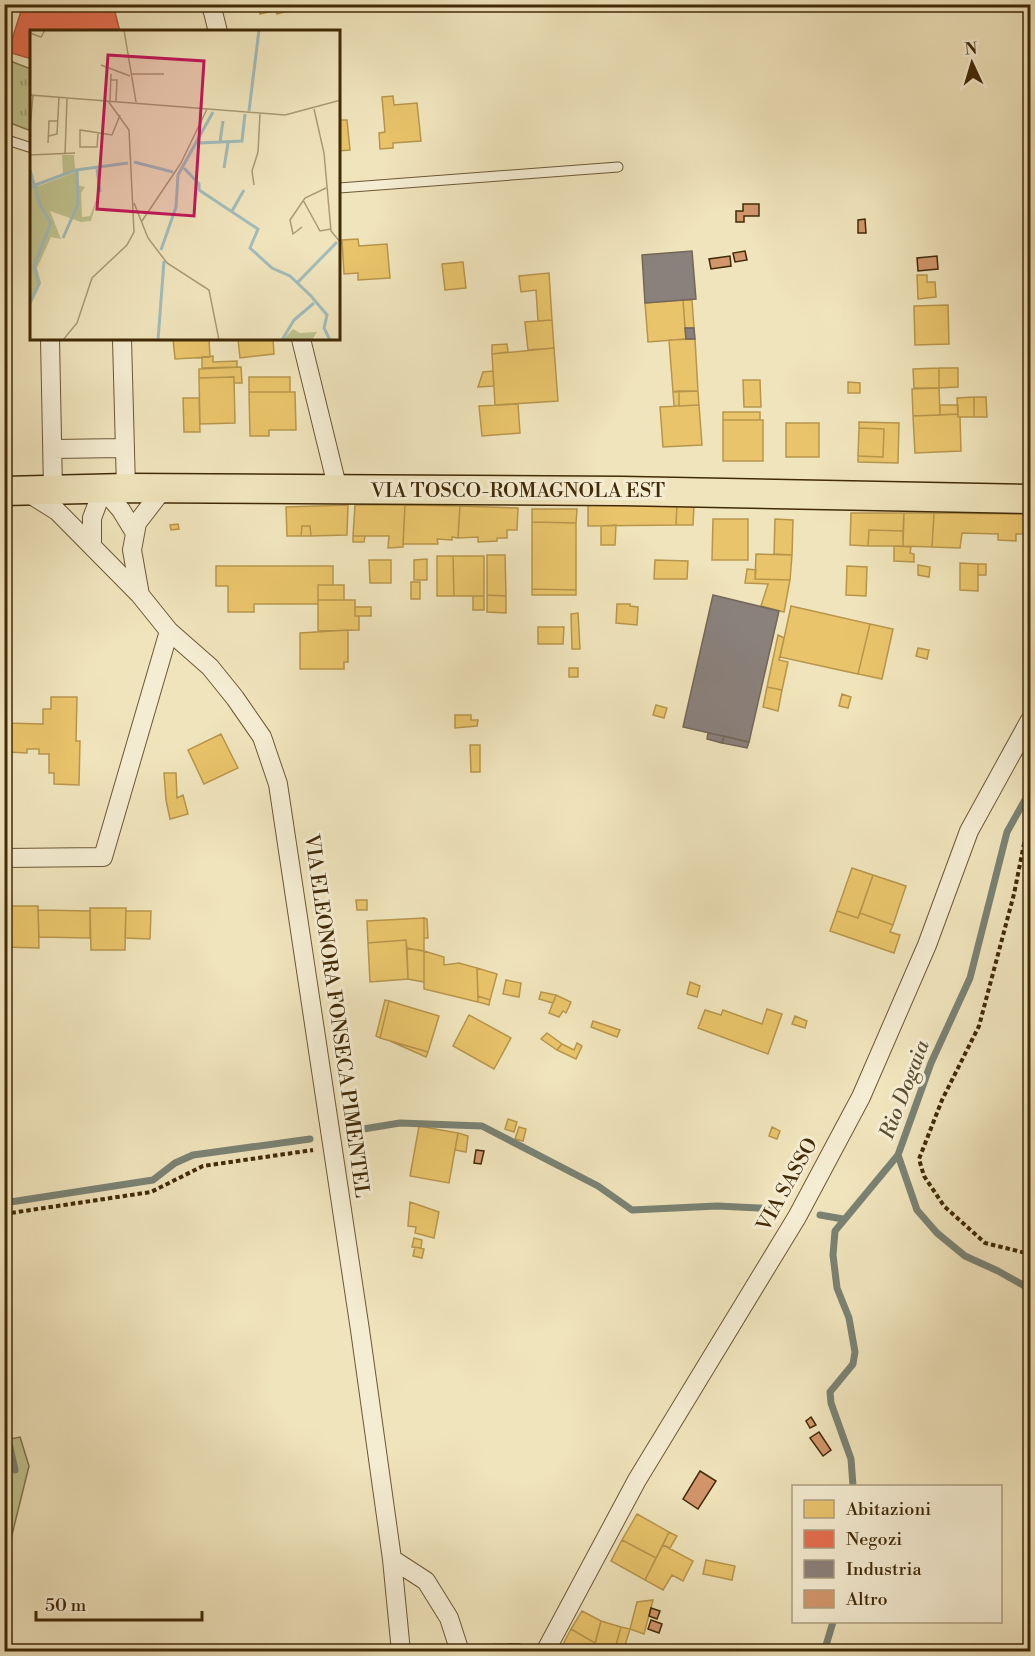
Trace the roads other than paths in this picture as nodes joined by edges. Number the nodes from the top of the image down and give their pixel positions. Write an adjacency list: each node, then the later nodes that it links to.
1 (211, 4): 2 (street)
2 (218, 30)
3 (4, 139): 4 (lane)
4 (30, 146)
5 (618, 167): 6 (lane)
6 (340, 188)
7 (50, 340): 11 (street)
8 (122, 340): 10 (street)
9 (301, 340): 15 (street)
10 (123, 448): 11 (street); 12 (street)
11 (53, 449): 14 (street)
12 (114, 488): 13 (main road, VIA TOSCO-ROMAGNOLA EST); 14 (main road, VIA TOSCO-ROMAGNOLA EST); 18 (street); 19 (street)
13 (164, 488): 15 (main road, VIA TOSCO-ROMAGNOLA EST); 18 (street)
14 (53, 490): 16 (main road, VIA TOSCO-ROMAGNOLA EST)
15 (338, 490): 17 (main road, VIA TOSCO-ROMAGNOLA EST)
16 (14, 491): 19 (street, VIA ELEONORA FONSECA PIMENTEL)
17 (1030, 499)
18 (135, 533): 20 (street)
19 (92, 544): 20 (street, VIA ELEONORA FONSECA PIMENTEL)
20 (140, 595): 21 (street, VIA ELEONORA FONSECA PIMENTEL)
21 (169, 631): 23 (street); 24 (street, VIA ELEONORA FONSECA PIMENTEL)
22 (1030, 720): 27 (street, VIA SASSO)
23 (4, 858)
24 (392, 1559): 25 (street); 26 (street)
25 (401, 1652)
26 (460, 1652)
27 (545, 1652)

